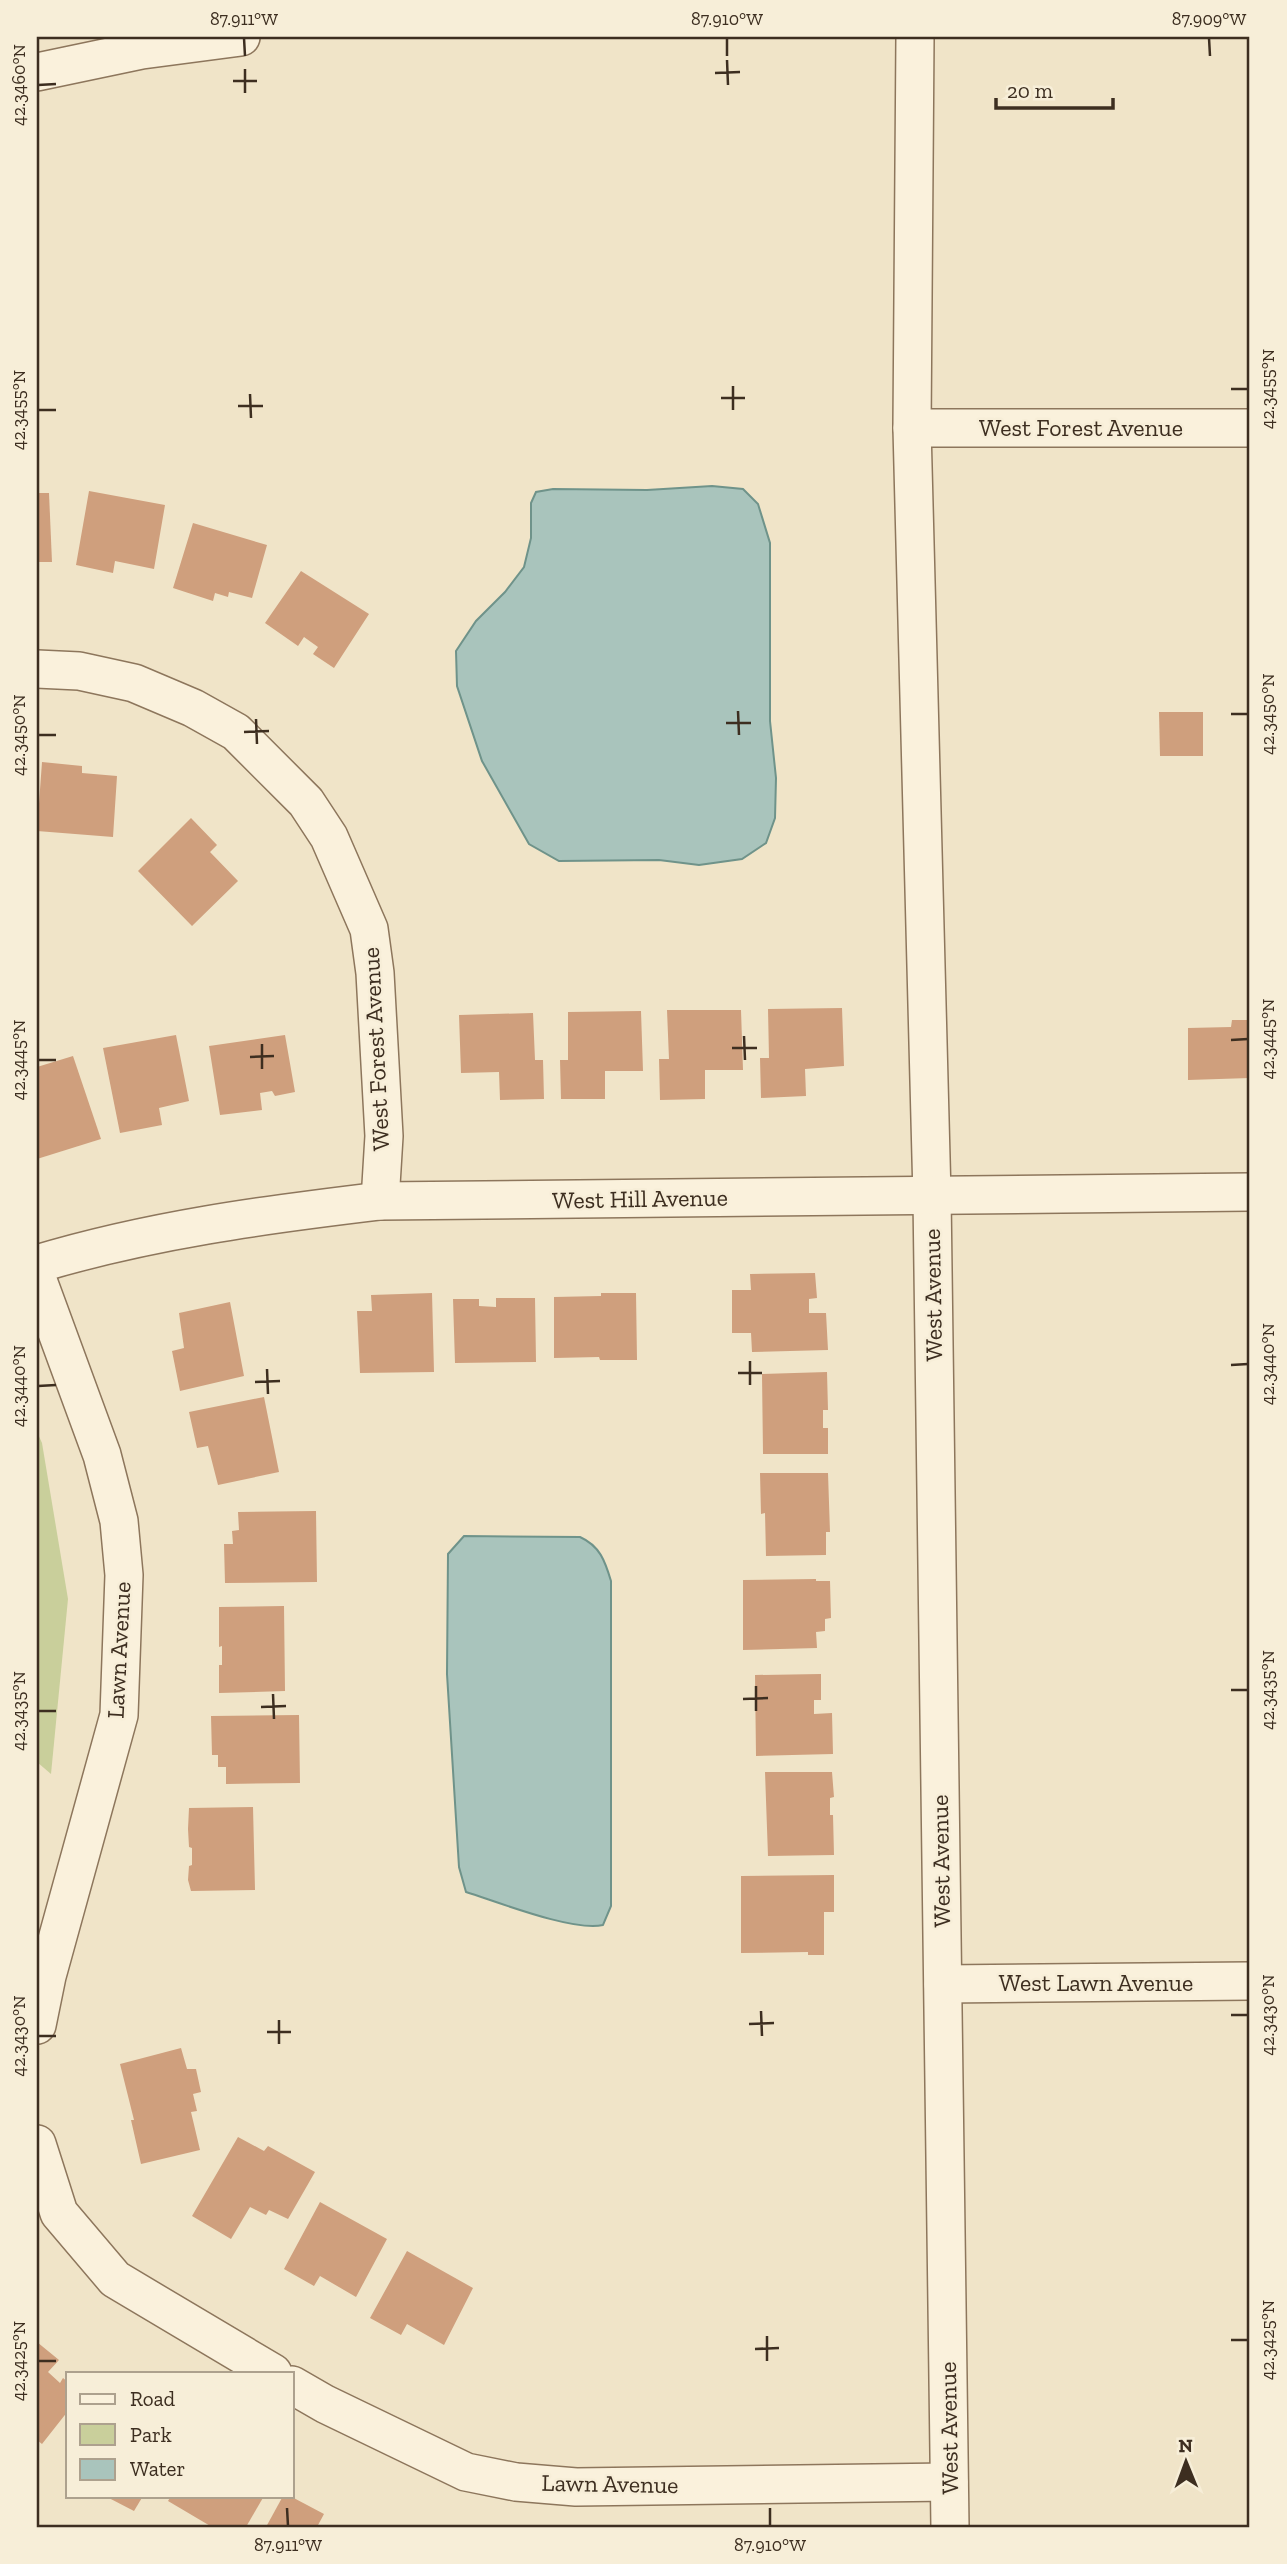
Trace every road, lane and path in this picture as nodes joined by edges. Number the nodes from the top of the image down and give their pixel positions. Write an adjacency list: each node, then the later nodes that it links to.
1 (241, 37): 3 (street)
2 (915, 37): 4 (street, West Avenue)
3 (37, 72)
4 (912, 428): 5 (street, West Forest Avenue); 8 (street, West Avenue)
5 (1250, 428)
6 (37, 669): 9 (street, West Forest Avenue)
7 (1250, 1192): 8 (street, West Hill Avenue)
8 (932, 1196): 9 (street, West Hill Avenue); 13 (street, West Avenue)
9 (380, 1201): 10 (street, West Hill Avenue)
10 (37, 1264)
11 (37, 1278): 14 (street, Lawn Avenue)
12 (1250, 1981): 13 (street, West Lawn Avenue)
13 (943, 1984): 18 (street, West Avenue)
14 (37, 2025)
15 (37, 2144): 16 (street)
16 (271, 2372)
17 (294, 2386): 18 (street, Lawn Avenue)
18 (949, 2482): 19 (street, West Avenue)
19 (950, 2527)

